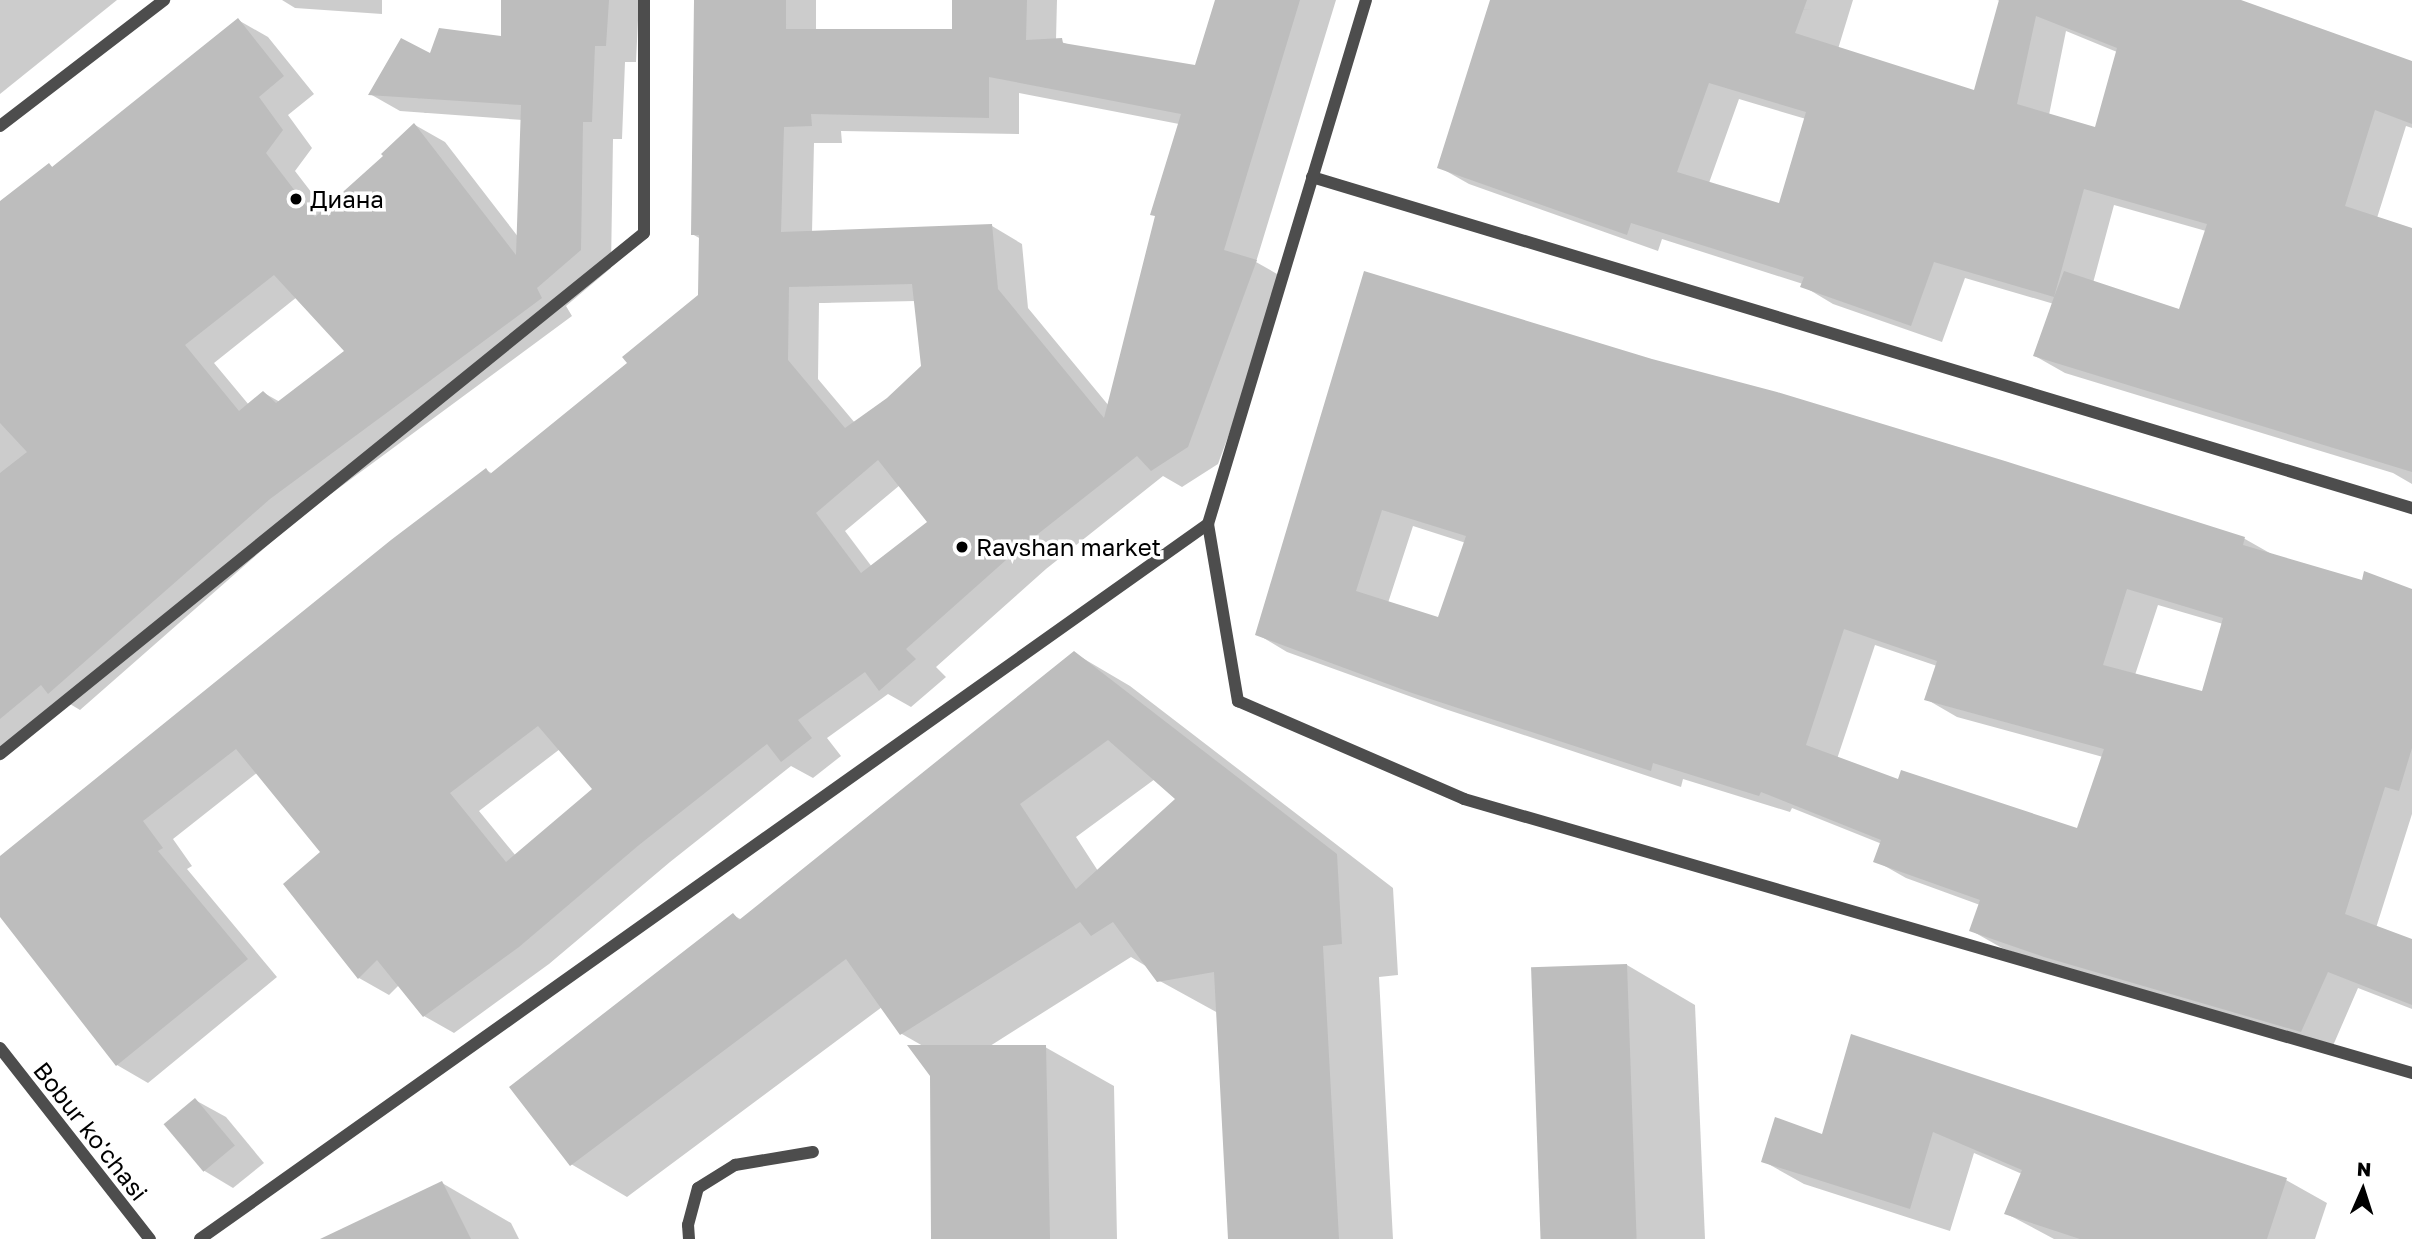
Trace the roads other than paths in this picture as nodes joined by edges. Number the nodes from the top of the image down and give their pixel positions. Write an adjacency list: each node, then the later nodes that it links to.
1 (164, 0): 4 (street)
2 (644, 0): 8 (street)
3 (1366, 0): 5 (street)
4 (0, 126)
5 (1312, 177): 6 (street); 7 (street)
6 (2412, 508)
7 (1208, 524): 10 (street); 13 (street)
8 (0, 754)
9 (0, 1048): 12 (street, Bobur ko'chasi)
10 (2412, 1073)
11 (813, 1152): 14 (street)
12 (150, 1239)
13 (200, 1239)
14 (689, 1239)

